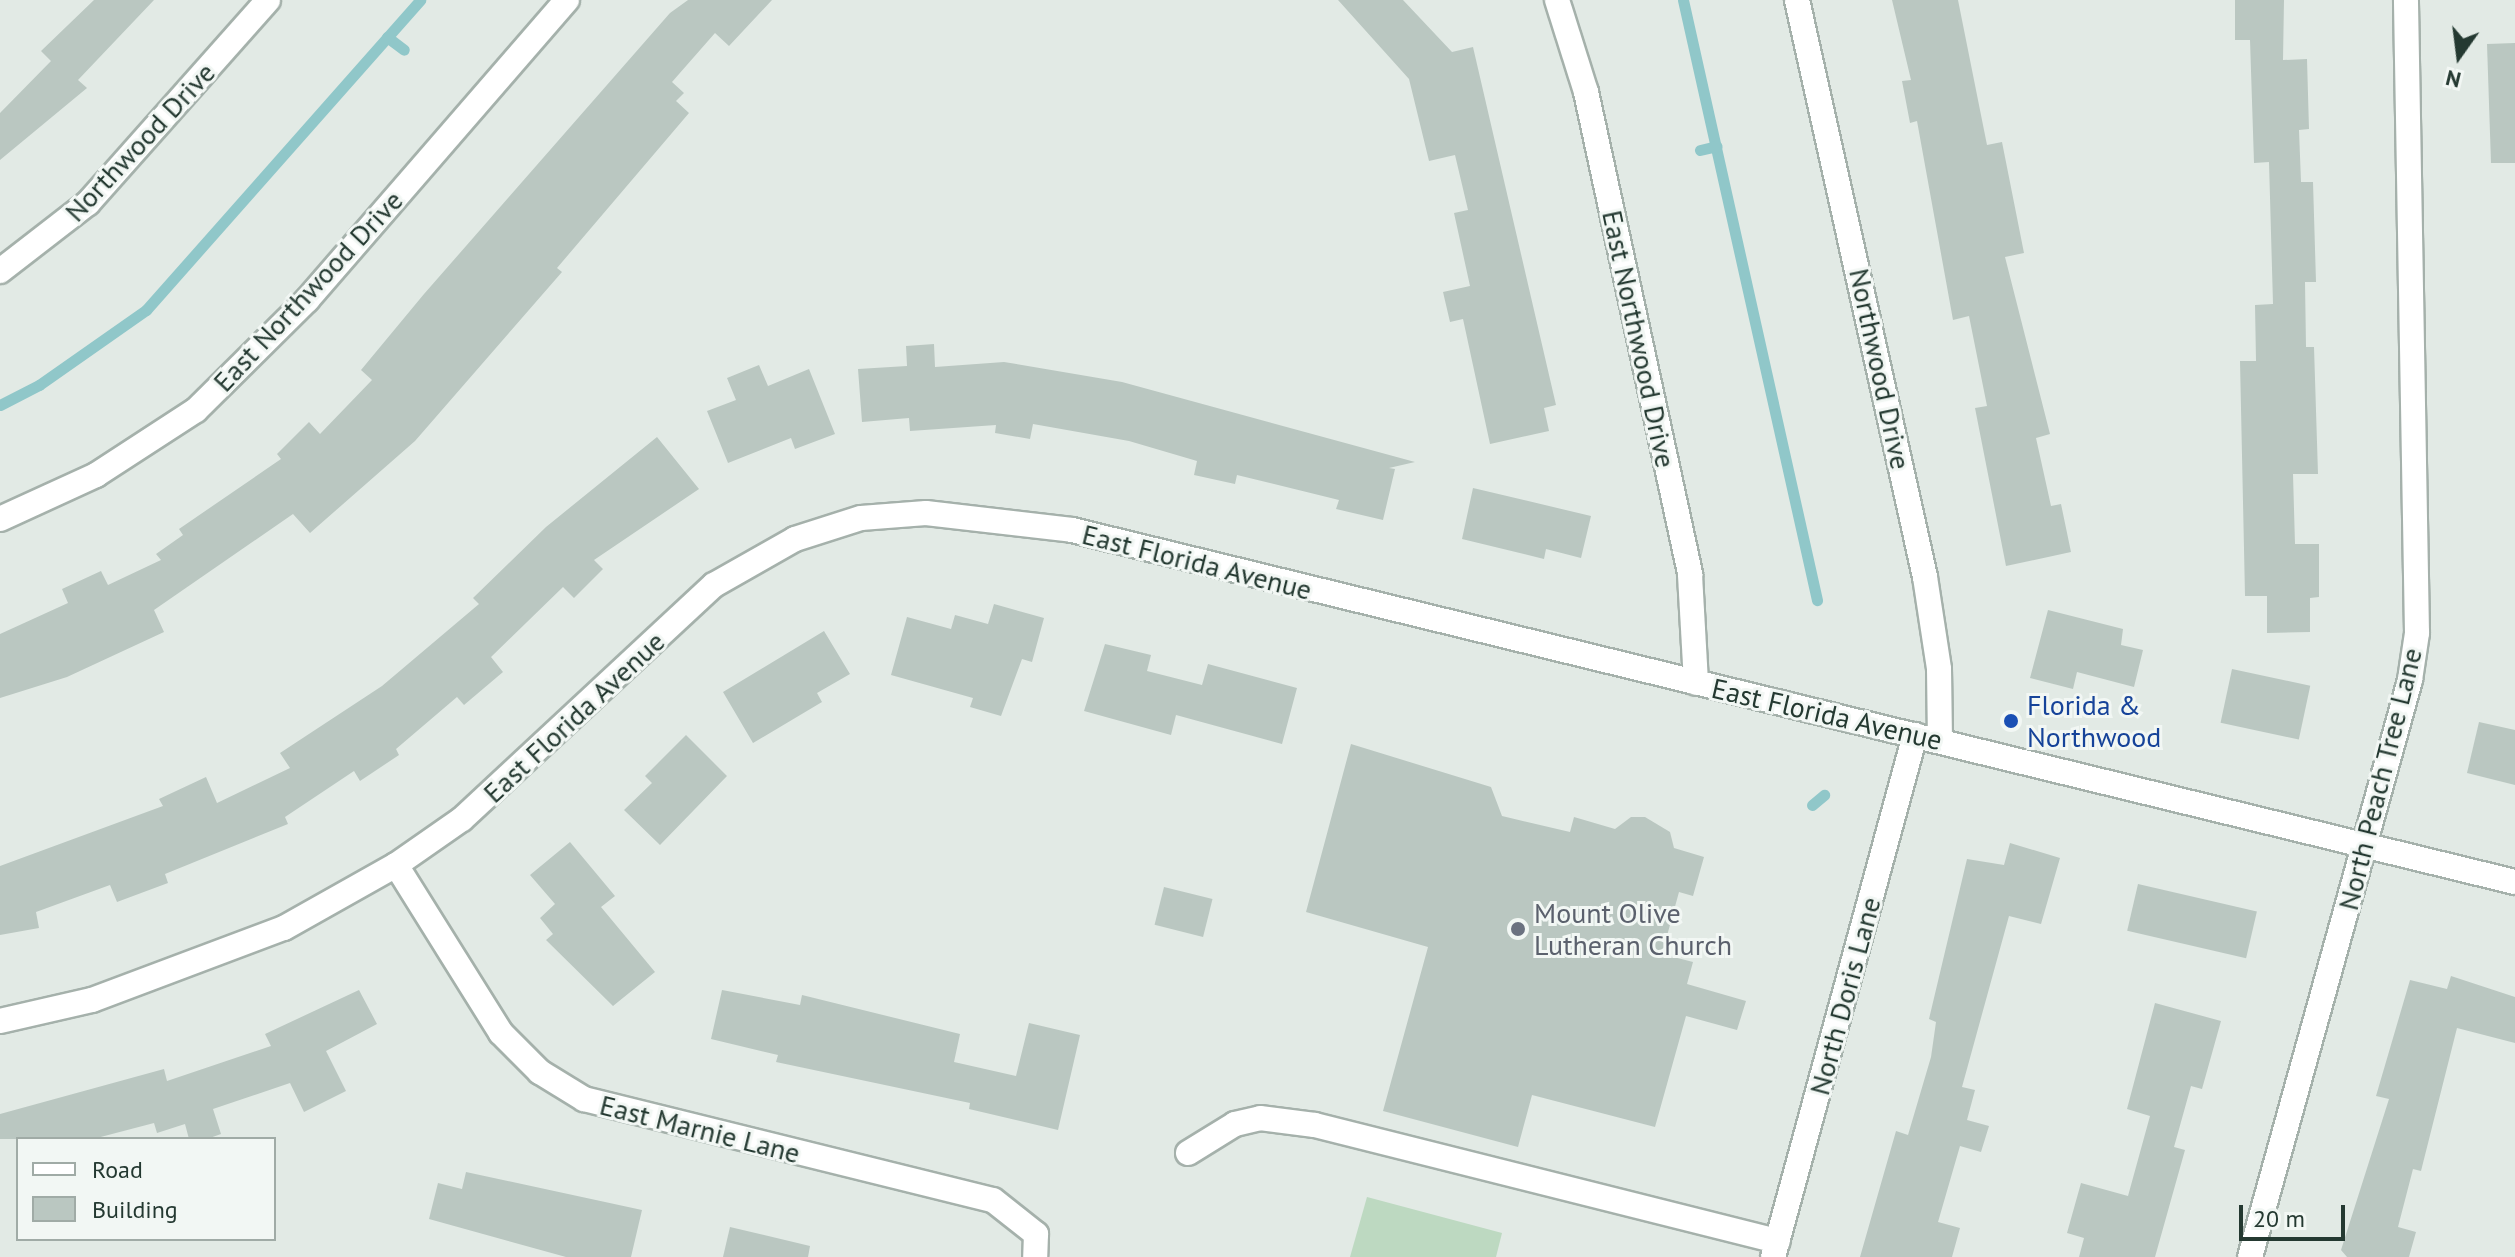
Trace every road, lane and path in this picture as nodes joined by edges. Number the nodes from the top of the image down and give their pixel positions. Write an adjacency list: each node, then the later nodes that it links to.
1 (268, 0): 6 (street, Northwood Drive)
2 (567, 0): 7 (street, East Northwood Drive)
3 (1557, 0): 8 (street, East Northwood Drive)
4 (1797, 0): 10 (street, Northwood Drive)
5 (2406, 0): 11 (street, North Peach Tree Lane)
6 (0, 271)
7 (0, 519)
8 (1696, 683): 9 (street, East Florida Avenue); 12 (street, East Florida Avenue)
9 (1915, 735): 10 (street, East Florida Avenue); 16 (street, North Doris Lane)
10 (1940, 740): 11 (street, East Florida Avenue)
11 (2365, 848): 13 (street, East Florida Avenue); 18 (street, North Peach Tree Lane)
12 (396, 865): 14 (street, East Florida Avenue); 17 (street, East Marnie Lane)
13 (2515, 882)
14 (0, 1021)
15 (1188, 1153): 16 (street)
16 (1776, 1249)
17 (1035, 1257)
18 (2250, 1257)

